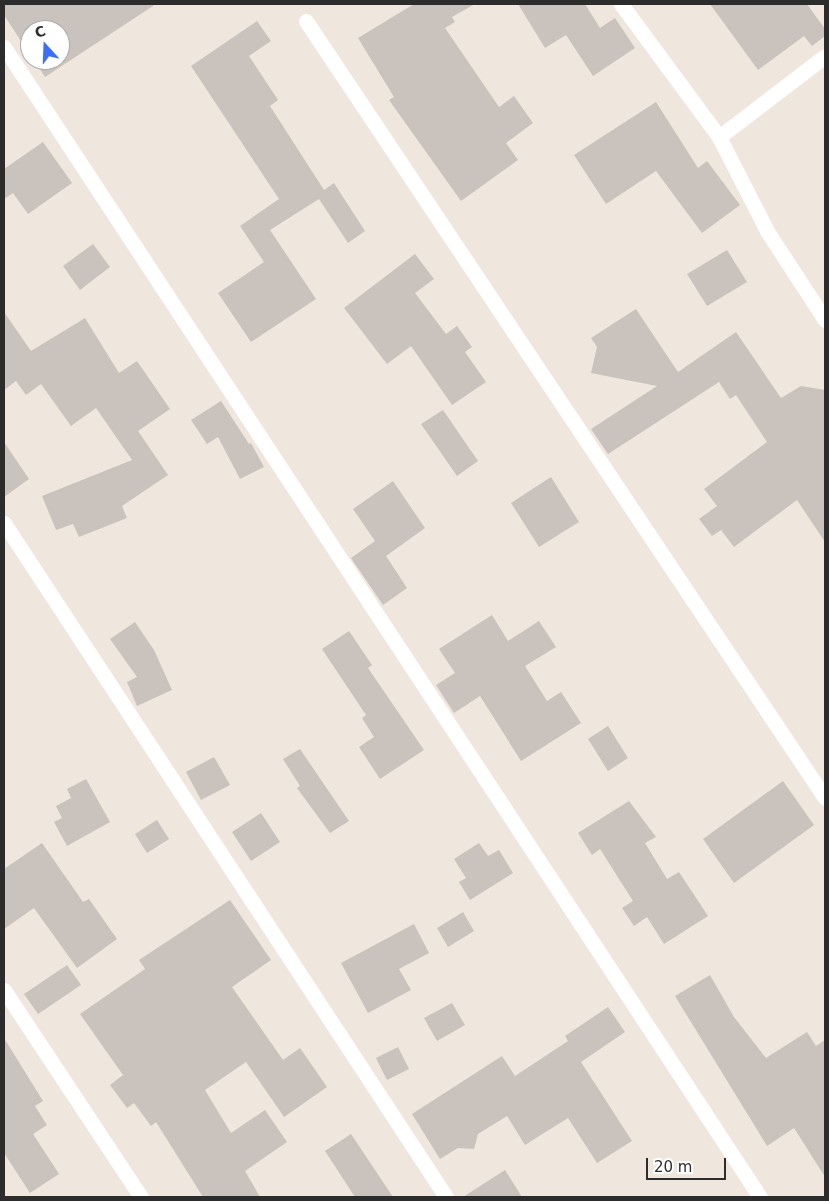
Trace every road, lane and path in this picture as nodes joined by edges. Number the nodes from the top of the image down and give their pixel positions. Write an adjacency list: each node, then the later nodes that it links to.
1 (621, 4): 5 (lane)
2 (306, 21): 8 (lane)
3 (4, 46): 12 (lane)
4 (825, 56): 5 (lane)
5 (720, 137): 6 (lane)
6 (825, 320)
7 (4, 523): 11 (lane)
8 (825, 798)
9 (4, 990): 10 (lane)
10 (141, 1197)
11 (446, 1197)
12 (760, 1197)

